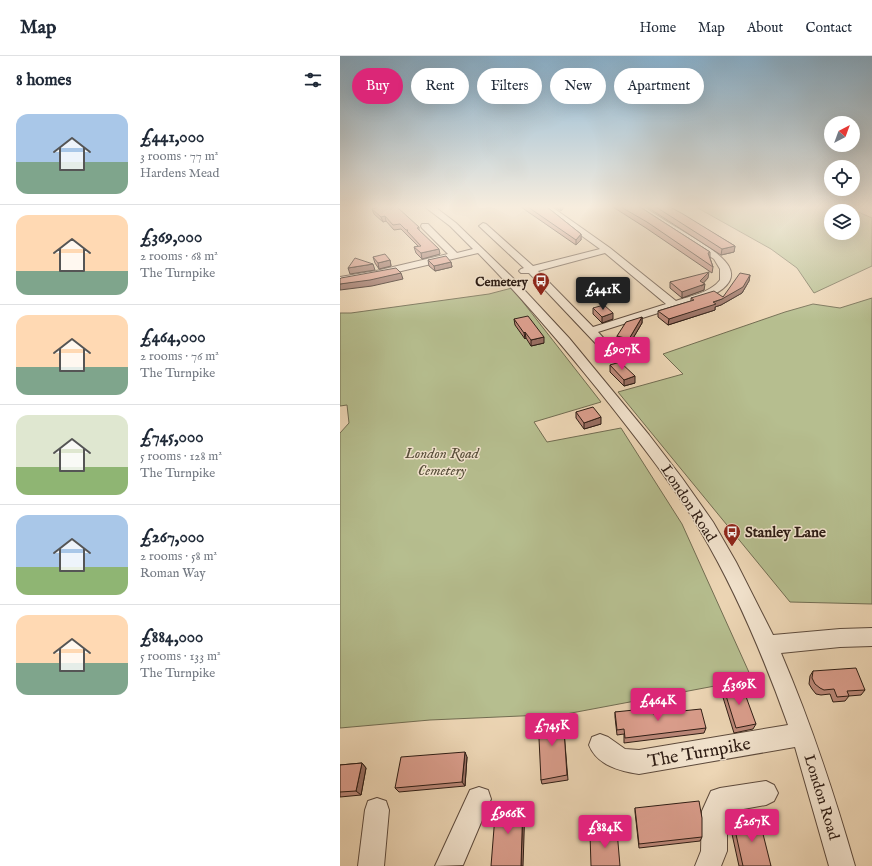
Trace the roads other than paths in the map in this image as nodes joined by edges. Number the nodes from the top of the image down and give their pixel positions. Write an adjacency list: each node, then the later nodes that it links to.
1 (444, 245): 8 (street)
2 (475, 245): 6 (street, London Road)
3 (504, 245): 9 (street)
4 (599, 245): 7 (street)
5 (698, 245): 12 (street)
6 (480, 250): 8 (street); 10 (street, London Road)
7 (607, 250): 9 (street); 12 (street)
8 (455, 256): 11 (street)
9 (531, 269): 10 (street); 13 (street)
10 (505, 274): 16 (street, London Road)
11 (342, 278)
12 (674, 305): 13 (street)
13 (591, 330): 14 (street)
14 (604, 344)
15 (872, 637): 16 (street)
16 (768, 645): 17 (street, London Road)
17 (802, 736): 18 (street, The Turnpike); 25 (street, London Road)
18 (600, 745)
19 (766, 793): 24 (street)
20 (479, 799): 23 (street)
21 (377, 810): 22 (street)
22 (371, 866)
23 (448, 866)
24 (708, 866)
25 (842, 866)

